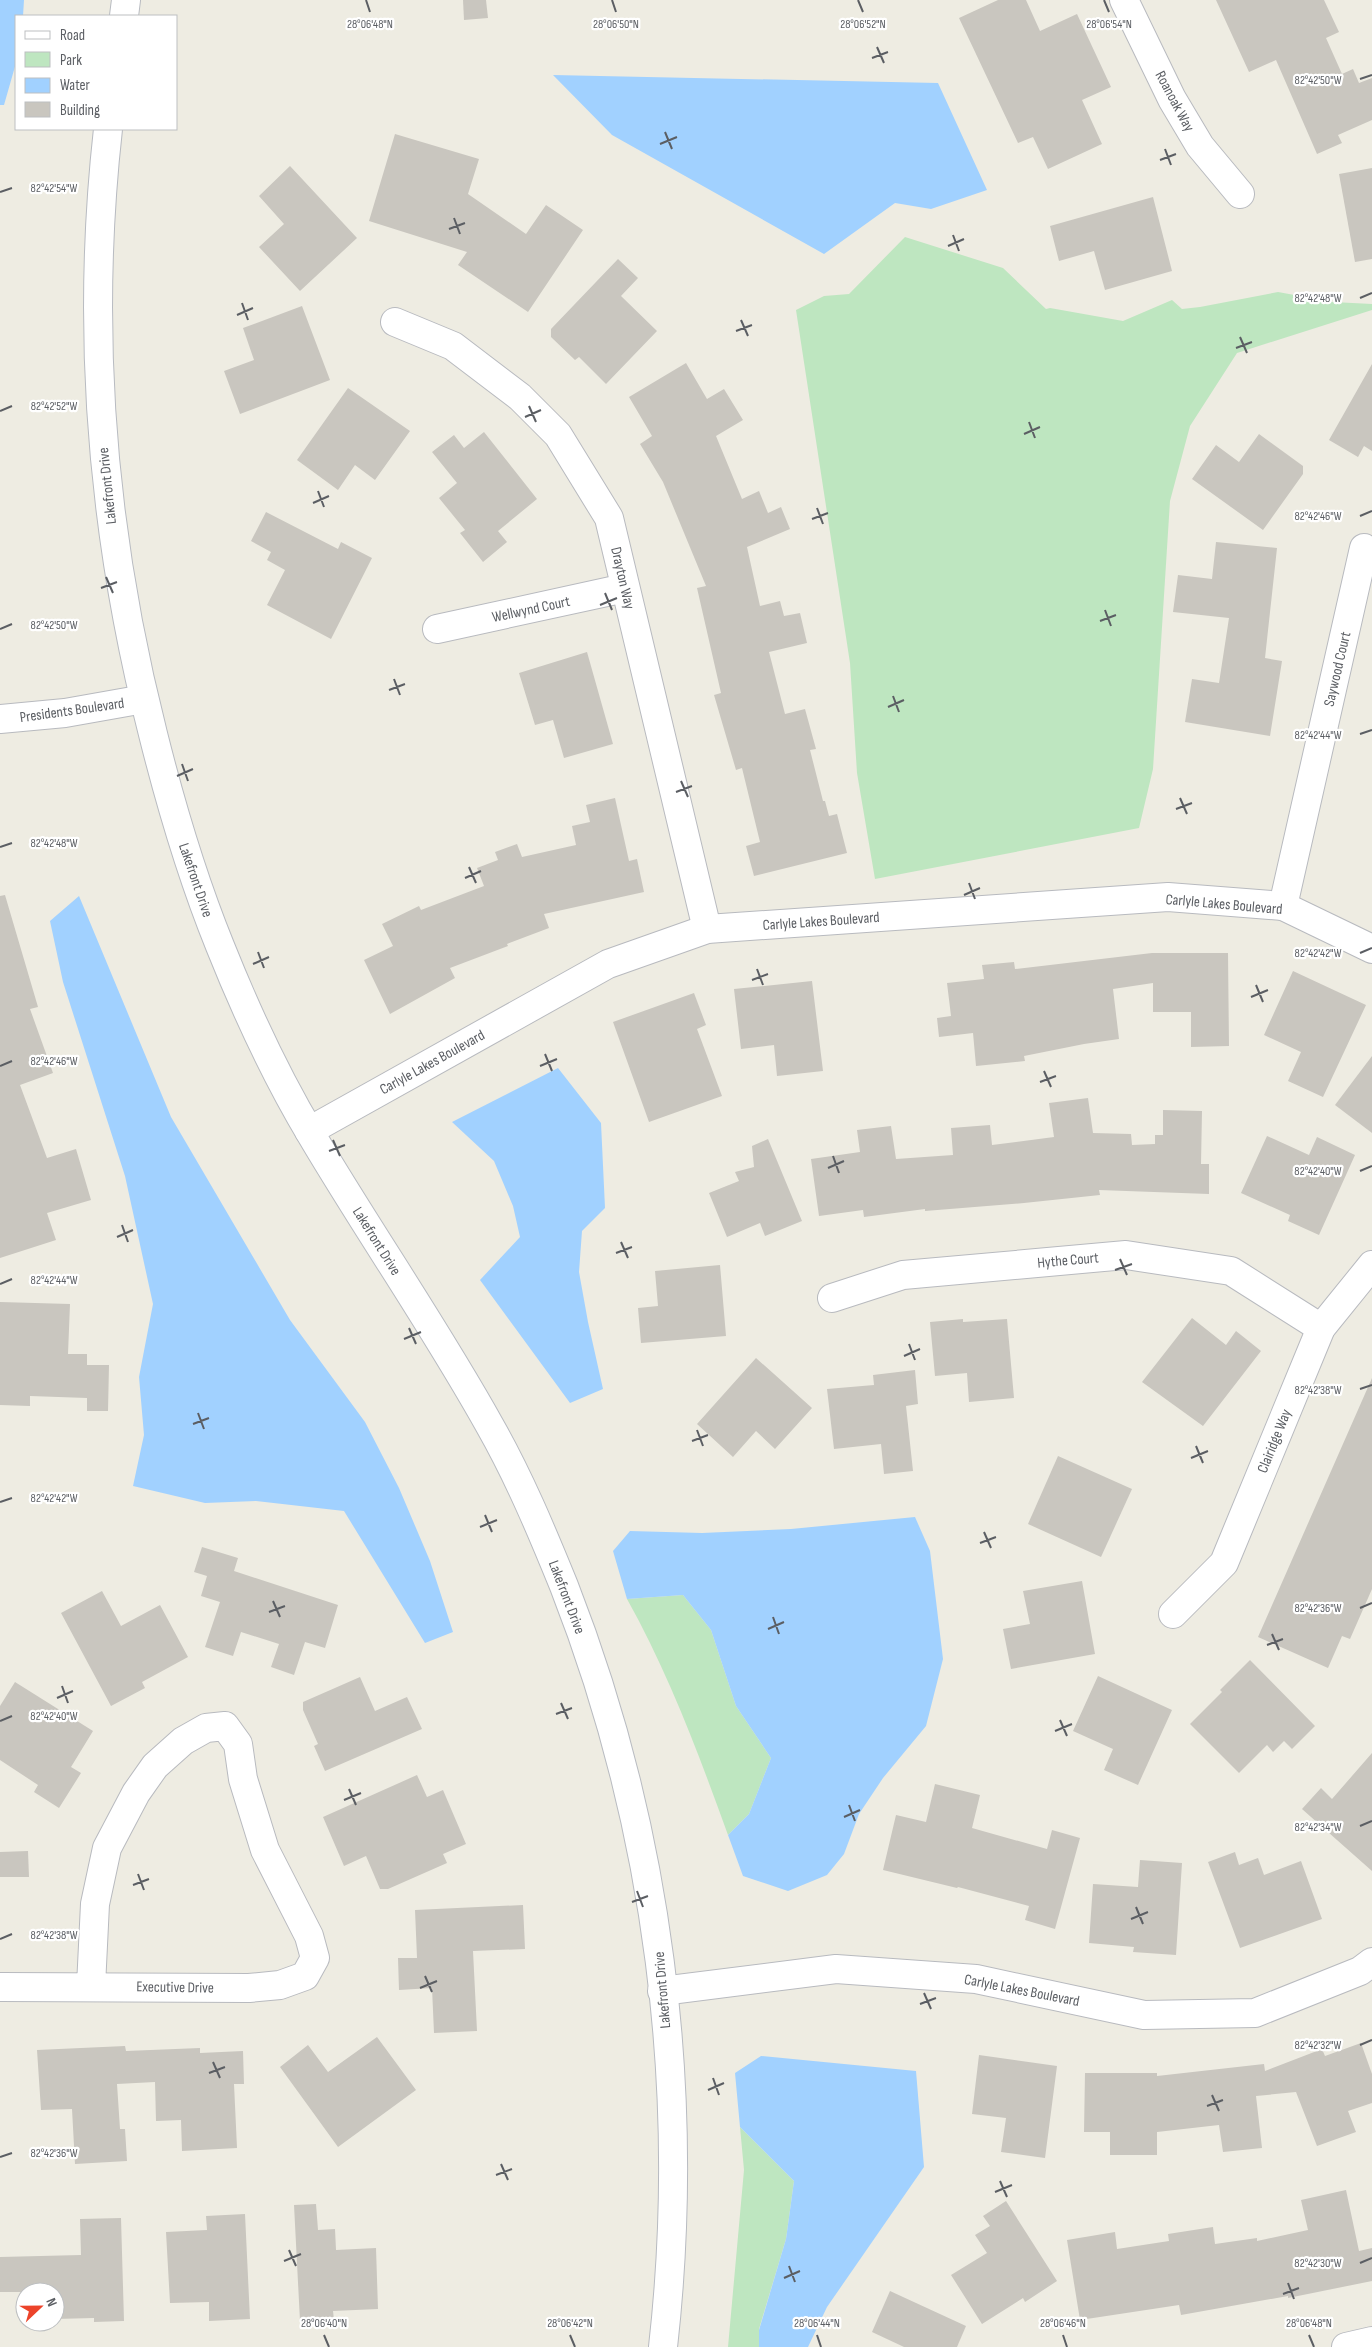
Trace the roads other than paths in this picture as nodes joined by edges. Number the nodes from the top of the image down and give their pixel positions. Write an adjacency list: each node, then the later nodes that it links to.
1 (126, 0): 3 (street)
2 (1124, 0): 5 (street, Roanoak Way)
3 (124, 15)
4 (108, 130): 10 (street, Lakefront Drive)
5 (1240, 194)
6 (395, 322): 8 (street, Drayton Way)
7 (1364, 548): 12 (street, Saywood Court)
8 (625, 588): 9 (street, Wellwynd Court); 13 (street, Drayton Way)
9 (436, 629)
10 (144, 699): 11 (street, Presidents Boulevard); 15 (street, Lakefront Drive)
11 (0, 720)
12 (1283, 906): 13 (street, Carlyle Lakes Boulevard); 14 (street, Carlyle Lakes Boulevard)
13 (708, 929): 15 (street, Carlyle Lakes Boulevard)
14 (1372, 949)
15 (309, 1131): 23 (street, Lakefront Drive)
16 (1372, 1265): 18 (street, Clairidge Way)
17 (832, 1298): 18 (street, Hythe Court)
18 (1321, 1328): 19 (street, Clairidge Way)
19 (1172, 1614)
20 (1372, 1962): 23 (street, Carlyle Lakes Boulevard)
21 (90, 1986): 21 (street, Executive Drive); 22 (street, Executive Drive)
22 (0, 1987)
23 (662, 1991): 25 (street, Lakefront Drive)
24 (1372, 2341): 26 (street)
25 (663, 2347)
26 (1346, 2347)

